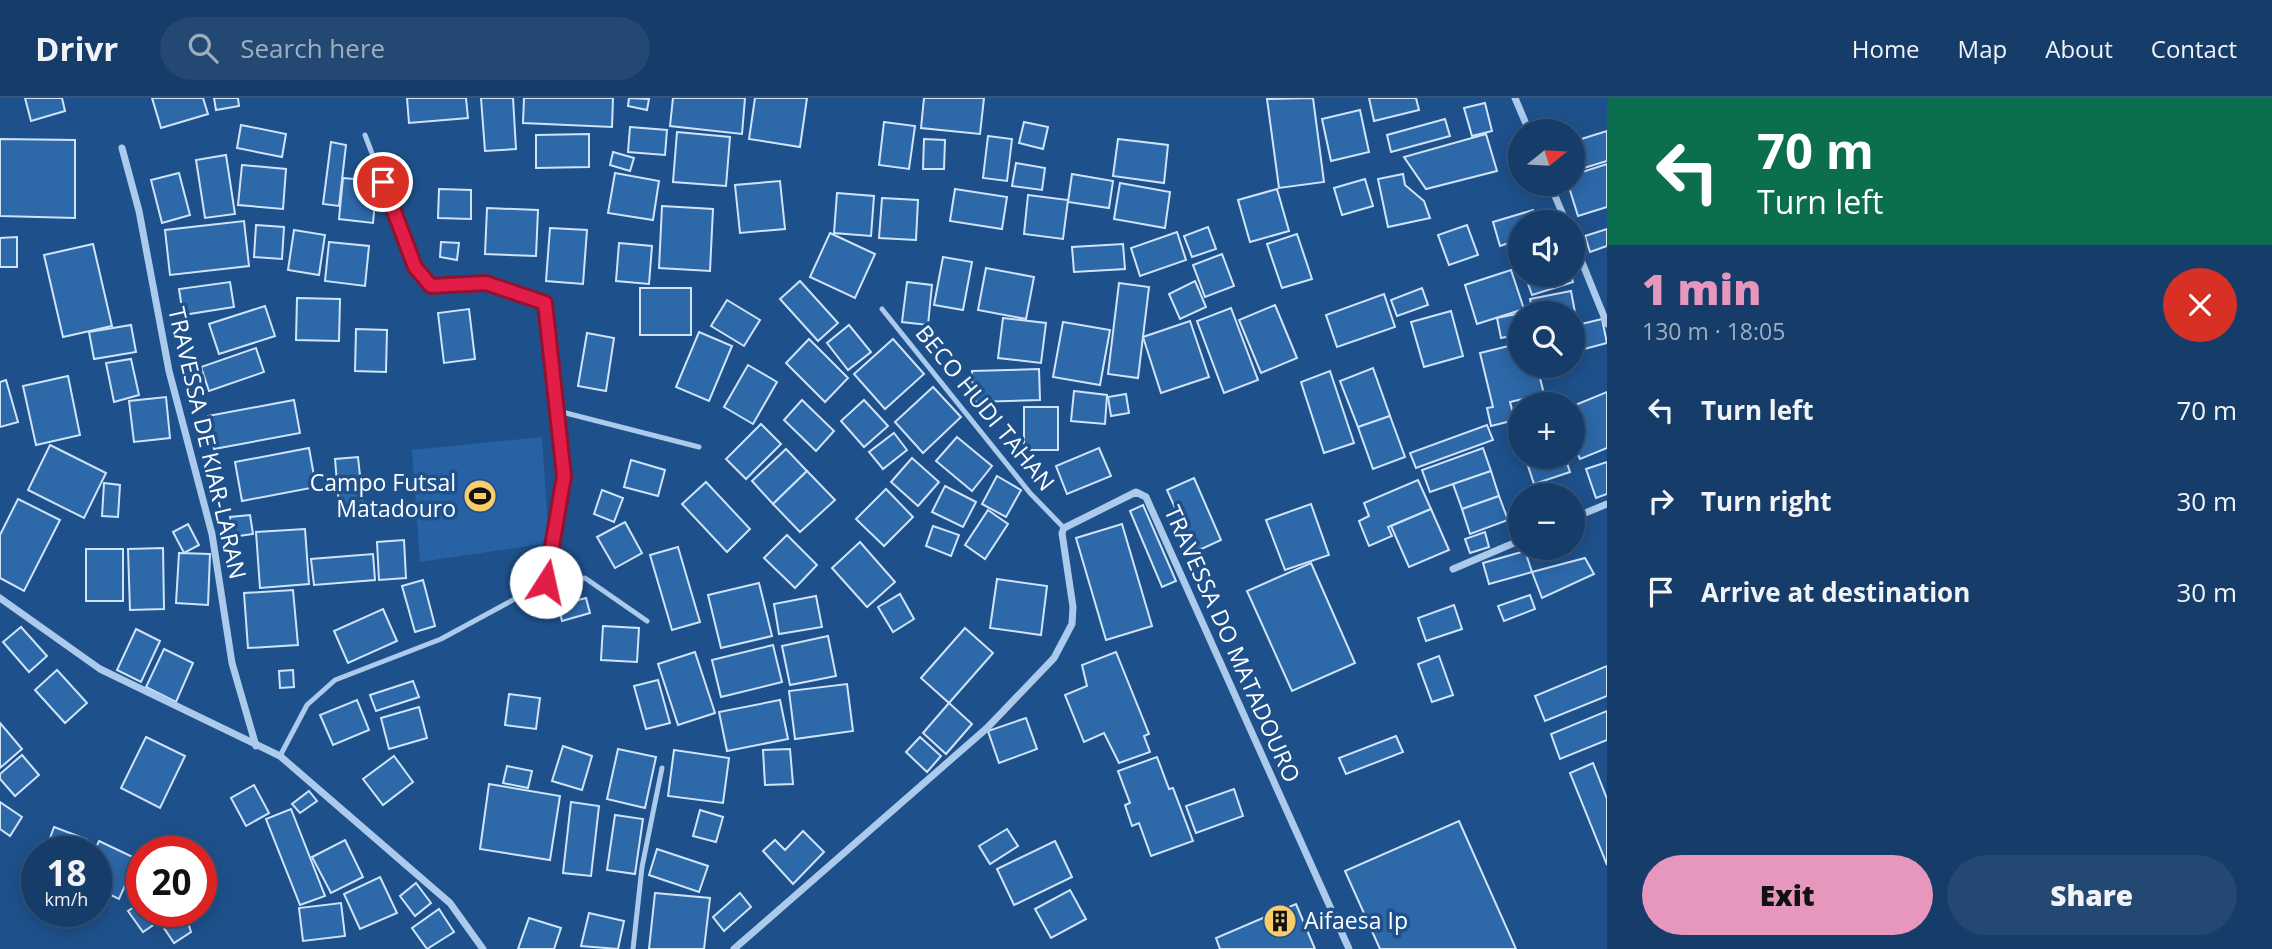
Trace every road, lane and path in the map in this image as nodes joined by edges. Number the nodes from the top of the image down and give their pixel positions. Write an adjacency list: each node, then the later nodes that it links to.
1 (1516, 98): 2 (street)
2 (1524, 119)
3 (365, 135): 8 (lane)
4 (122, 148): 18 (street, TRAVESSA DE KIAR-LARAN)
5 (1585, 270): 7 (street)
6 (882, 309): 12 (lane, BECO HUDI TAHAN)
7 (1607, 324)
8 (558, 411): 9 (lane); 15 (lane)
9 (699, 447)
10 (1607, 504): 11 (street)
11 (1585, 513)
12 (1064, 527): 23 (street); 24 (street, TRAVESSA DO MATADOURO)
13 (1508, 546): 14 (street)
14 (1453, 569)
15 (546, 582): 17 (lane); 19 (lane)
16 (0, 598): 18 (street)
17 (647, 621)
18 (256, 746): 19 (street)
19 (280, 756): 21 (street)
20 (662, 768): 22 (lane)
21 (483, 949)
22 (633, 949)
23 (734, 949)
24 (1349, 949)

